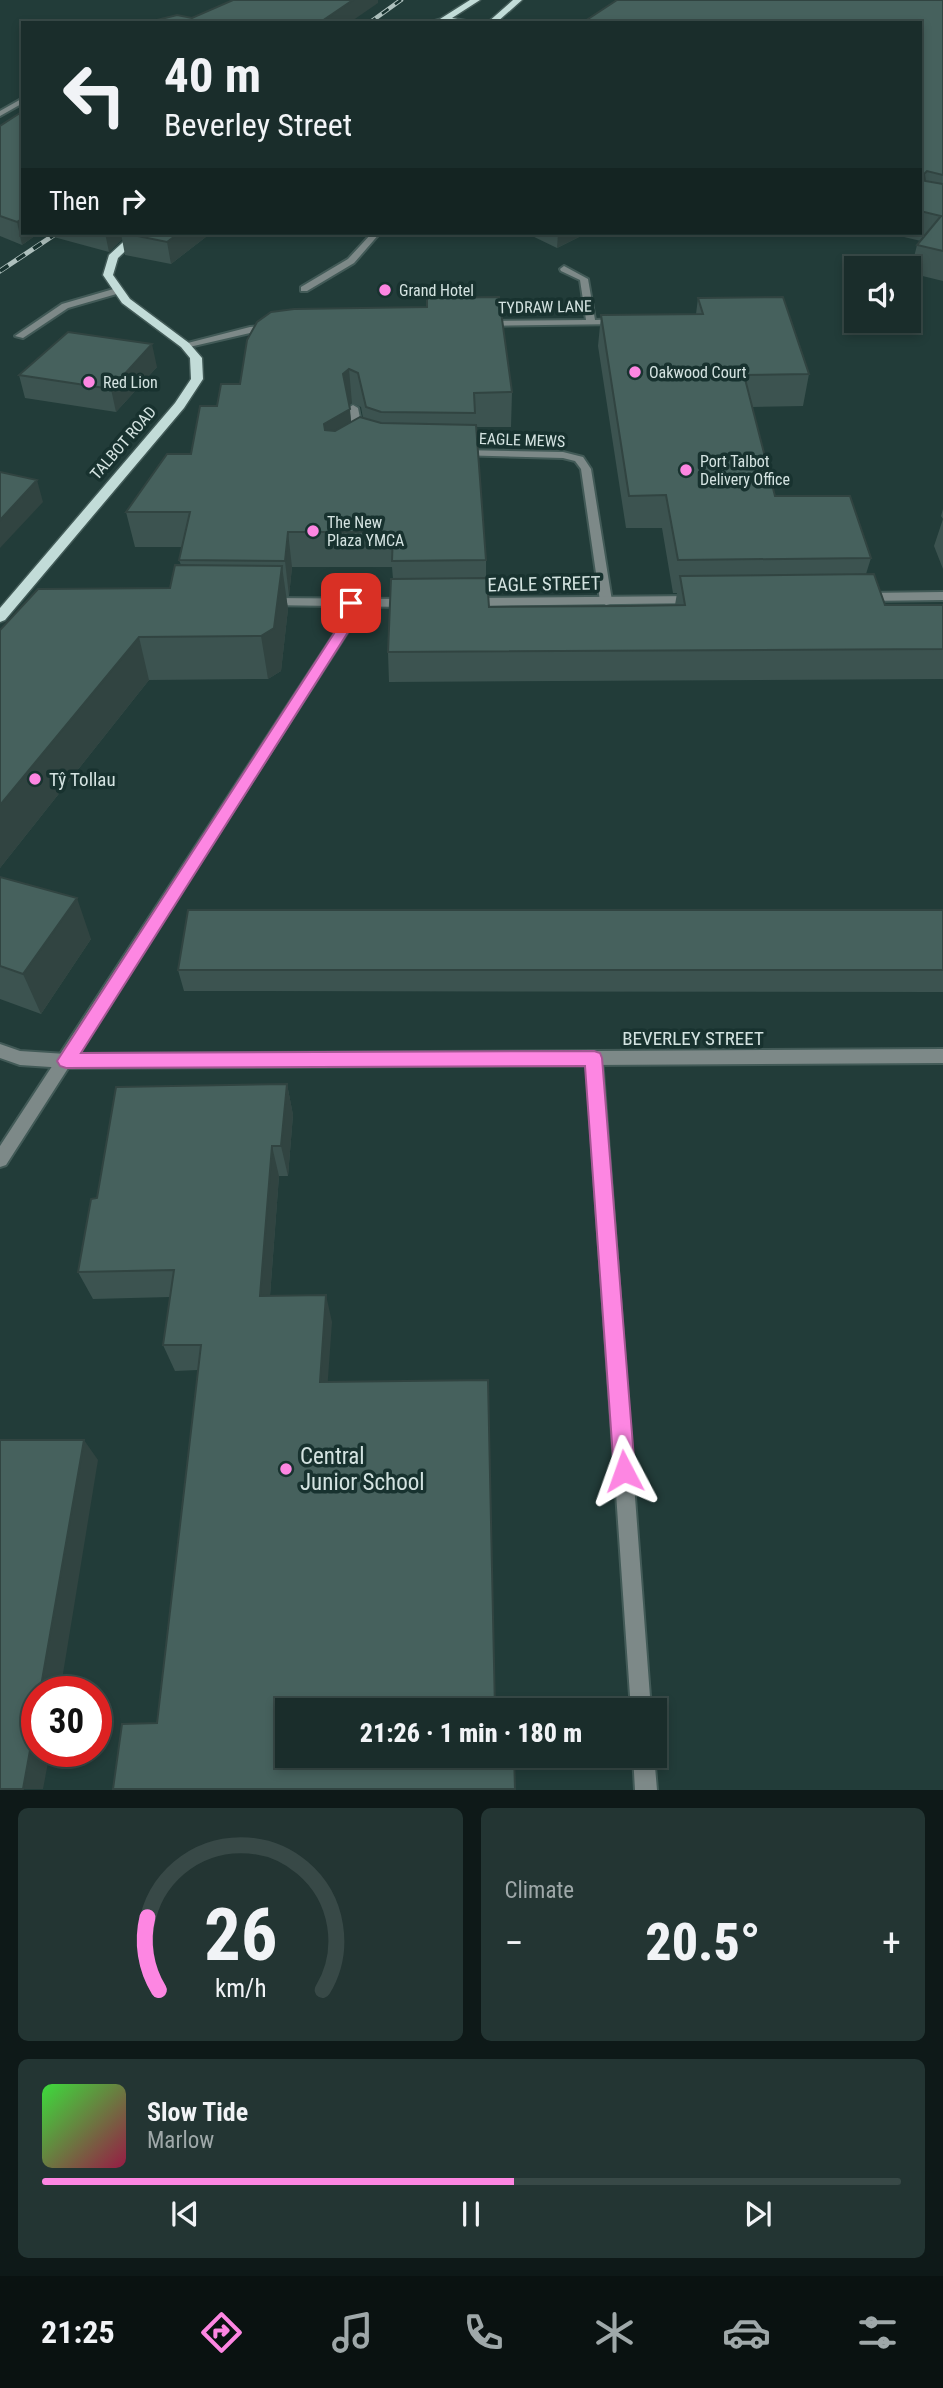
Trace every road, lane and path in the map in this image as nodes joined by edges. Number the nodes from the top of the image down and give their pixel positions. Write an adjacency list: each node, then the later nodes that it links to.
1 (476, 0): 3 (main road)
2 (518, 0): 6 (main road)
3 (441, 20): 4 (main road); 5 (main road)
4 (437, 21)
5 (453, 21)
6 (493, 21)
7 (21, 101): 8 (street)
8 (0, 114)
9 (136, 235): 13 (main road)
10 (374, 235): 12 (street)
11 (564, 270): 15 (street)
12 (304, 289)
13 (117, 291): 18 (street); 19 (main road)
14 (629, 322): 15 (street, TYDRAW LANE)
15 (591, 323): 16 (street, TYDRAW LANE)
16 (471, 324)
17 (279, 327): 19 (street)
18 (20, 336)
19 (185, 345): 31 (main road, TALBOT ROAD)
20 (353, 408): 21 (street)
21 (362, 449)
22 (452, 453): 26 (street, EAGLE MEWS)
23 (943, 596): 24 (street)
24 (847, 598)
25 (713, 599): 26 (street, EAGLE STREET)
26 (606, 601): 28 (street, EAGLE STREET)
27 (254, 602): 29 (street)
28 (458, 602)
29 (351, 603): 30 (street); 35 (street)
30 (418, 603)
31 (0, 617)
32 (0, 1051): 35 (street, BEVERLEY STREET)
33 (943, 1056): 34 (street, BEVERLEY STREET)
34 (594, 1058): 35 (street, BEVERLEY STREET); 37 (street)
35 (66, 1061): 36 (street)
36 (0, 1160)
37 (640, 1698)
38 (645, 1768): 39 (street)
39 (646, 1790)

